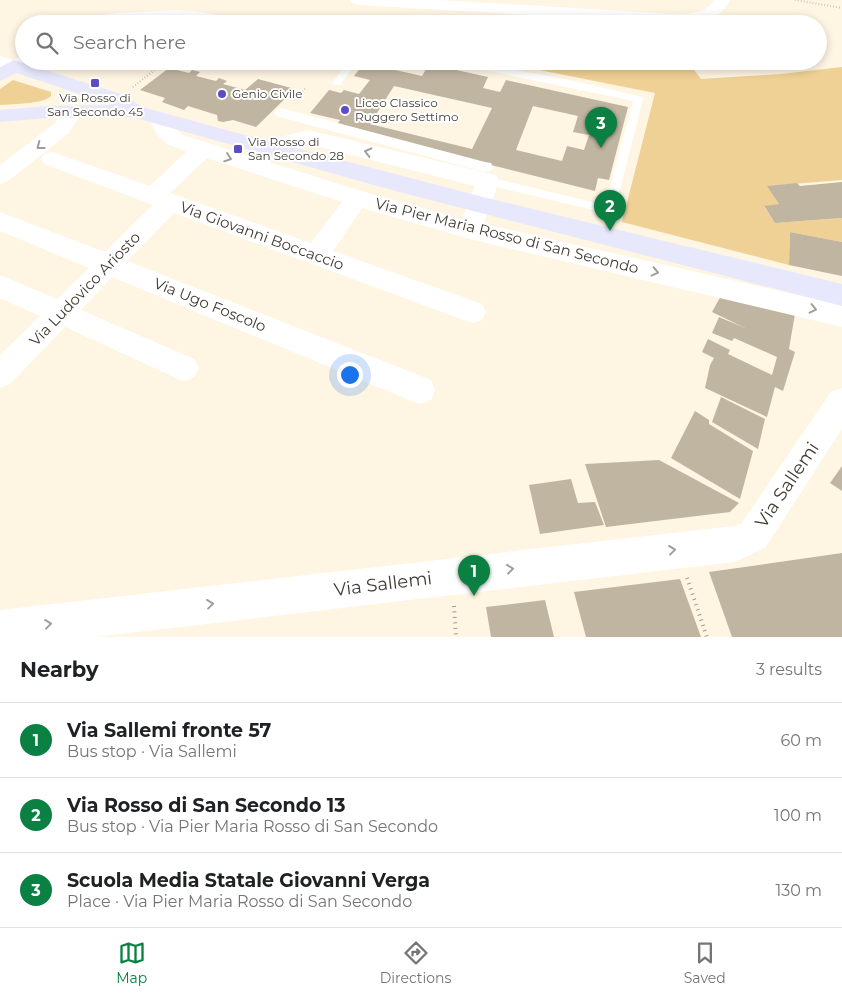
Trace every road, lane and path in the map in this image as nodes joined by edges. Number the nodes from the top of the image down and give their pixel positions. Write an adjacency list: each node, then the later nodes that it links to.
1 (358, 0): 5 (street)
2 (722, 0): 7 (street)
3 (795, 0): 4 (path)
4 (842, 8)
5 (499, 11): 6 (street)
6 (592, 15)
7 (702, 15)
8 (22, 70): 13 (main road, Via Pier Maria Rosso di San Secondo)
9 (158, 70): 14 (path)
10 (347, 70): 12 (lane)
11 (499, 70): 24 (lane)
12 (336, 83)
13 (76, 86): 14 (main road, Via Pier Maria Rosso di San Secondo); 16 (main road)
14 (126, 105): 15 (main road); 19 (main road, Via Pier Maria Rosso di San Secondo)
15 (73, 111): 16 (main road); 23 (street, one-way to 23)
16 (48, 112): 18 (main road)
17 (281, 113): 24 (street)
18 (0, 116)
19 (159, 118): 20 (main road, Via Pier Maria Rosso di San Secondo); 21 (street, Via Pier Maria Rosso di San Secondo)
20 (265, 148): 24 (street, one-way to 20); 32 (main road, Via Pier Maria Rosso di San Secondo)
21 (203, 149): 25 (street, Via Pier Maria Rosso di San Secondo, one-way to 25); 26 (street, Via Ludovico Ariosto)
22 (52, 159): 26 (street, Via Giovanni Boccaccio)
23 (0, 176)
24 (486, 180): 28 (street)
25 (357, 198): 28 (street, Via Pier Maria Rosso di San Secondo); 29 (street)
26 (162, 199): 29 (street, Via Giovanni Boccaccio); 30 (street, Via Ludovico Ariosto)
27 (0, 221): 30 (street, Via Ugo Foscolo)
28 (473, 225): 35 (street, Via Pier Maria Rosso di San Secondo, one-way to 35)
29 (316, 256): 33 (street, Via Giovanni Boccaccio)
30 (108, 264): 34 (street, Via Ludovico Ariosto); 38 (street, Via Ugo Foscolo)
31 (0, 286): 34 (street)
32 (842, 295)
33 (472, 312)
34 (61, 314): 36 (street); 37 (street, Via Ludovico Ariosto)
35 (842, 316)
36 (184, 368)
37 (0, 375)
38 (420, 390)
39 (842, 402): 40 (street, Via Sallemi)
40 (677, 549): 41 (street, Via Sallemi, one-way to 40); 42 (path)
41 (0, 629)
42 (707, 637)

